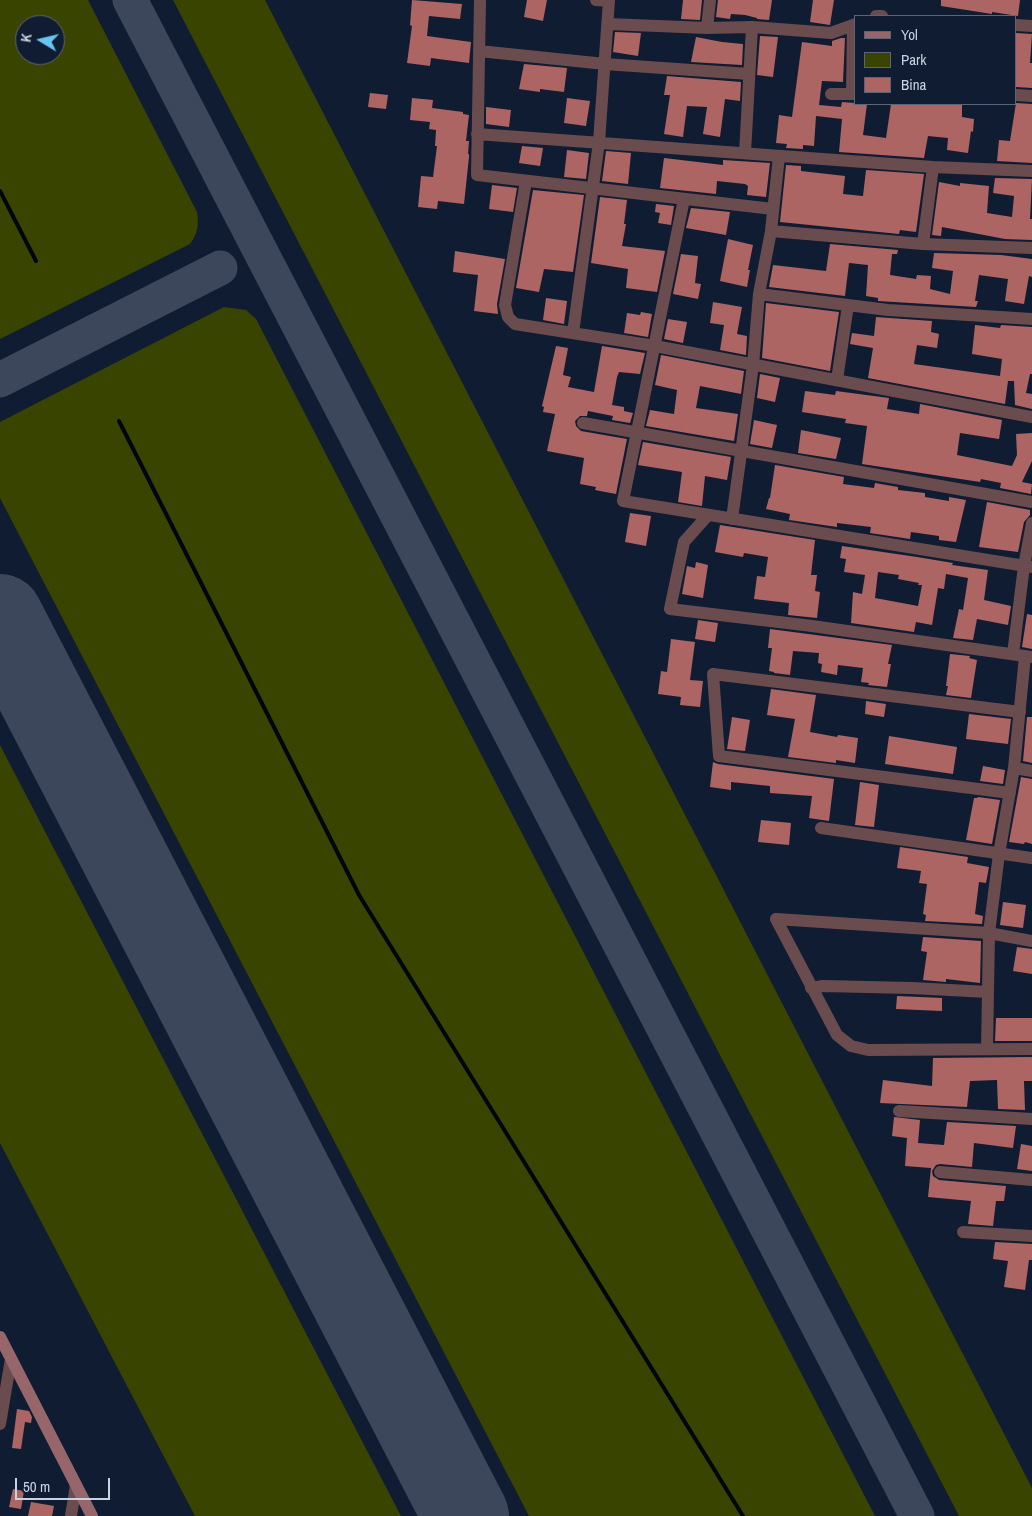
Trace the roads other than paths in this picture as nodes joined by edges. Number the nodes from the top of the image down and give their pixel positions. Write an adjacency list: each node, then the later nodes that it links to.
1 (480, 0): 10 (street)
2 (605, 0): 4 (street)
3 (710, 0): 9 (street)
4 (608, 24): 9 (street); 11 (street)
5 (854, 24): 8 (street); 14 (street)
6 (1017, 25): 7 (street)
7 (1032, 26)
8 (752, 27): 9 (street); 12 (street)
9 (707, 28)
10 (479, 51): 11 (street); 17 (street)
11 (605, 64): 12 (street); 18 (street)
12 (749, 74): 19 (street)
13 (831, 94): 14 (street)
14 (854, 94)
15 (1017, 95): 16 (street)
16 (1032, 96)
17 (477, 134): 18 (street); 23 (street)
18 (599, 142): 19 (street); 24 (street)
19 (745, 153): 20 (street)
20 (780, 156): 21 (street); 26 (street)
21 (933, 167): 22 (street); 28 (street)
22 (1032, 171)
23 (526, 181): 24 (street); 33 (street)
24 (594, 188): 25 (street); 33 (street)
25 (684, 198): 26 (street); 34 (street)
26 (774, 208): 27 (street)
27 (771, 231): 28 (street); 30 (street)
28 (923, 244): 29 (street)
29 (1032, 248)
30 (759, 294): 31 (street); 35 (street)
31 (848, 305): 32 (street); 36 (street)
32 (1032, 319)
33 (573, 333): 34 (street)
34 (655, 346): 35 (street); 39 (street)
35 (754, 365): 36 (street); 40 (street)
36 (837, 380): 37 (street)
37 (1032, 417)
38 (583, 423): 39 (street)
39 (637, 432): 40 (street); 42 (street)
40 (742, 451): 41 (street); 43 (street)
41 (1032, 502)
42 (708, 515): 43 (street); 46 (street)
43 (732, 519): 45 (street)
44 (1032, 523): 45 (street)
45 (1028, 566): 46 (street)
46 (1024, 655): 47 (street)
47 (1020, 712): 48 (street); 50 (street)
48 (1014, 768): 49 (street); 50 (street)
49 (1032, 771)
50 (1010, 792): 52 (street)
51 (821, 828): 52 (street)
52 (999, 854): 53 (street); 54 (street)
53 (1032, 858)
54 (989, 933): 55 (street); 56 (street); 57 (street)
55 (1032, 941)
56 (811, 988): 57 (street); 58 (street)
57 (988, 992): 58 (street)
58 (987, 1049): 59 (street)
59 (1032, 1049)
60 (899, 1111): 61 (street)
61 (1032, 1119)
62 (940, 1172): 63 (street)
63 (1032, 1180)
64 (963, 1232): 65 (street)
65 (1032, 1236)
66 (0, 1337): 67 (main road)
67 (12, 1359): 68 (street); 69 (main road)
68 (0, 1424)
69 (76, 1485): 70 (street); 71 (main road)
70 (71, 1516)
71 (92, 1516)

